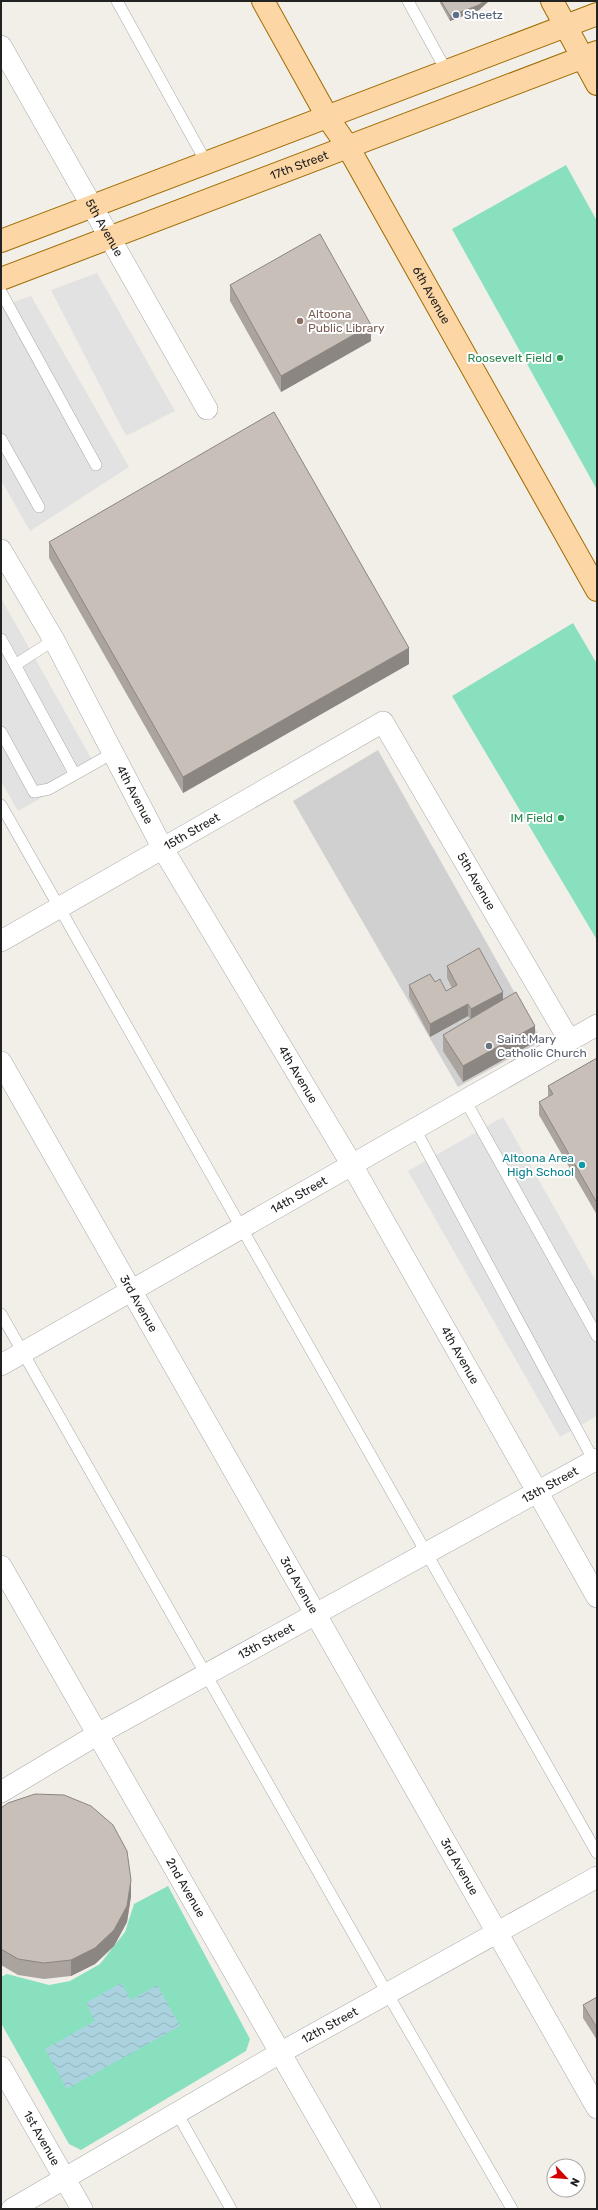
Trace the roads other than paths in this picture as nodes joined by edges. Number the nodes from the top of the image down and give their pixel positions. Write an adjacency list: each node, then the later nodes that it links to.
1 (117, 1): 13 (lane)
2 (263, 1): 11 (main road, 6th Avenue)
3 (408, 1): 9 (lane)
4 (552, 1): 6 (main road)
5 (597, 14): 6 (main road)
6 (566, 26): 8 (main road); 9 (main road)
7 (1, 46): 14 (street, 5th Avenue)
8 (590, 55): 10 (main road); 12 (main road, 17th Street)
9 (447, 72): 11 (main road)
10 (597, 84)
11 (328, 118): 12 (main road, 6th Avenue); 13 (main road)
12 (348, 147): 15 (main road, 17th Street); 24 (main road, 6th Avenue)
13 (206, 162): 14 (main road)
14 (92, 206): 15 (street, 5th Avenue); 16 (main road)
15 (110, 238): 17 (main road, 17th Street); 19 (street, 5th Avenue)
16 (1, 241)
17 (1, 279)
18 (1, 292): 21 (lane)
19 (207, 409)
20 (1, 439): 22 (lane)
21 (96, 465)
22 (39, 508)
23 (1, 550): 26 (street, 4th Avenue)
24 (597, 590)
25 (1, 639): 27 (lane)
26 (54, 640): 27 (lane); 30 (street, 4th Avenue)
27 (15, 665): 31 (lane)
28 (383, 722): 33 (street, 15th Street); 37 (street, 5th Avenue)
29 (1, 732): 31 (lane)
30 (113, 753): 31 (lane); 33 (street, 4th Avenue)
31 (74, 773)
32 (1, 805): 34 (lane)
33 (163, 849): 34 (street, 15th Street); 41 (street, 4th Avenue)
34 (60, 907): 35 (street, 15th Street); 42 (lane)
35 (1, 941)
36 (597, 1025): 37 (street, 14th Street)
37 (569, 1040): 39 (street, 14th Street)
38 (1, 1062): 43 (street, 3rd Avenue)
39 (465, 1100): 40 (street, 14th Street); 45 (lane)
40 (415, 1129): 41 (street, 14th Street); 48 (lane)
41 (352, 1165): 42 (street, 14th Street); 49 (street, 4th Avenue)
42 (240, 1228): 43 (street, 14th Street); 50 (lane)
43 (131, 1290): 46 (street, 14th Street); 53 (street, 3rd Avenue)
44 (1, 1314): 46 (lane)
45 (597, 1336)
46 (22, 1352): 47 (street, 14th Street); 54 (lane)
47 (1, 1365)
48 (595, 1460): 49 (street, 13th Street)
49 (538, 1493): 50 (street, 13th Street); 52 (street, 4th Avenue)
50 (426, 1554): 53 (street, 13th Street); 57 (lane)
51 (1, 1566): 55 (street, 2nd Avenue)
52 (597, 1597)
53 (315, 1614): 54 (street, 13th Street); 59 (street, 3rd Avenue)
54 (207, 1674): 55 (street, 13th Street); 60 (lane)
55 (98, 1734): 56 (street, 13th Street); 61 (street, 2nd Avenue)
56 (1, 1792)
57 (597, 1853)
58 (597, 1876): 59 (street, 12th Street)
59 (496, 1933): 60 (street, 12th Street); 63 (street, 3rd Avenue)
60 (387, 1993): 61 (street, 12th Street); 70 (lane)
61 (280, 2053): 64 (street, 12th Street); 69 (street, 2nd Avenue)
62 (1, 2067): 65 (street, 1st Avenue)
63 (595, 2100)
64 (177, 2113): 65 (street, 12th Street); 68 (lane)
65 (64, 2179): 66 (street, 12th Street); 67 (street, 1st Avenue)
66 (12, 2209)
67 (82, 2209)
68 (231, 2209)
69 (370, 2209)
70 (512, 2209)

